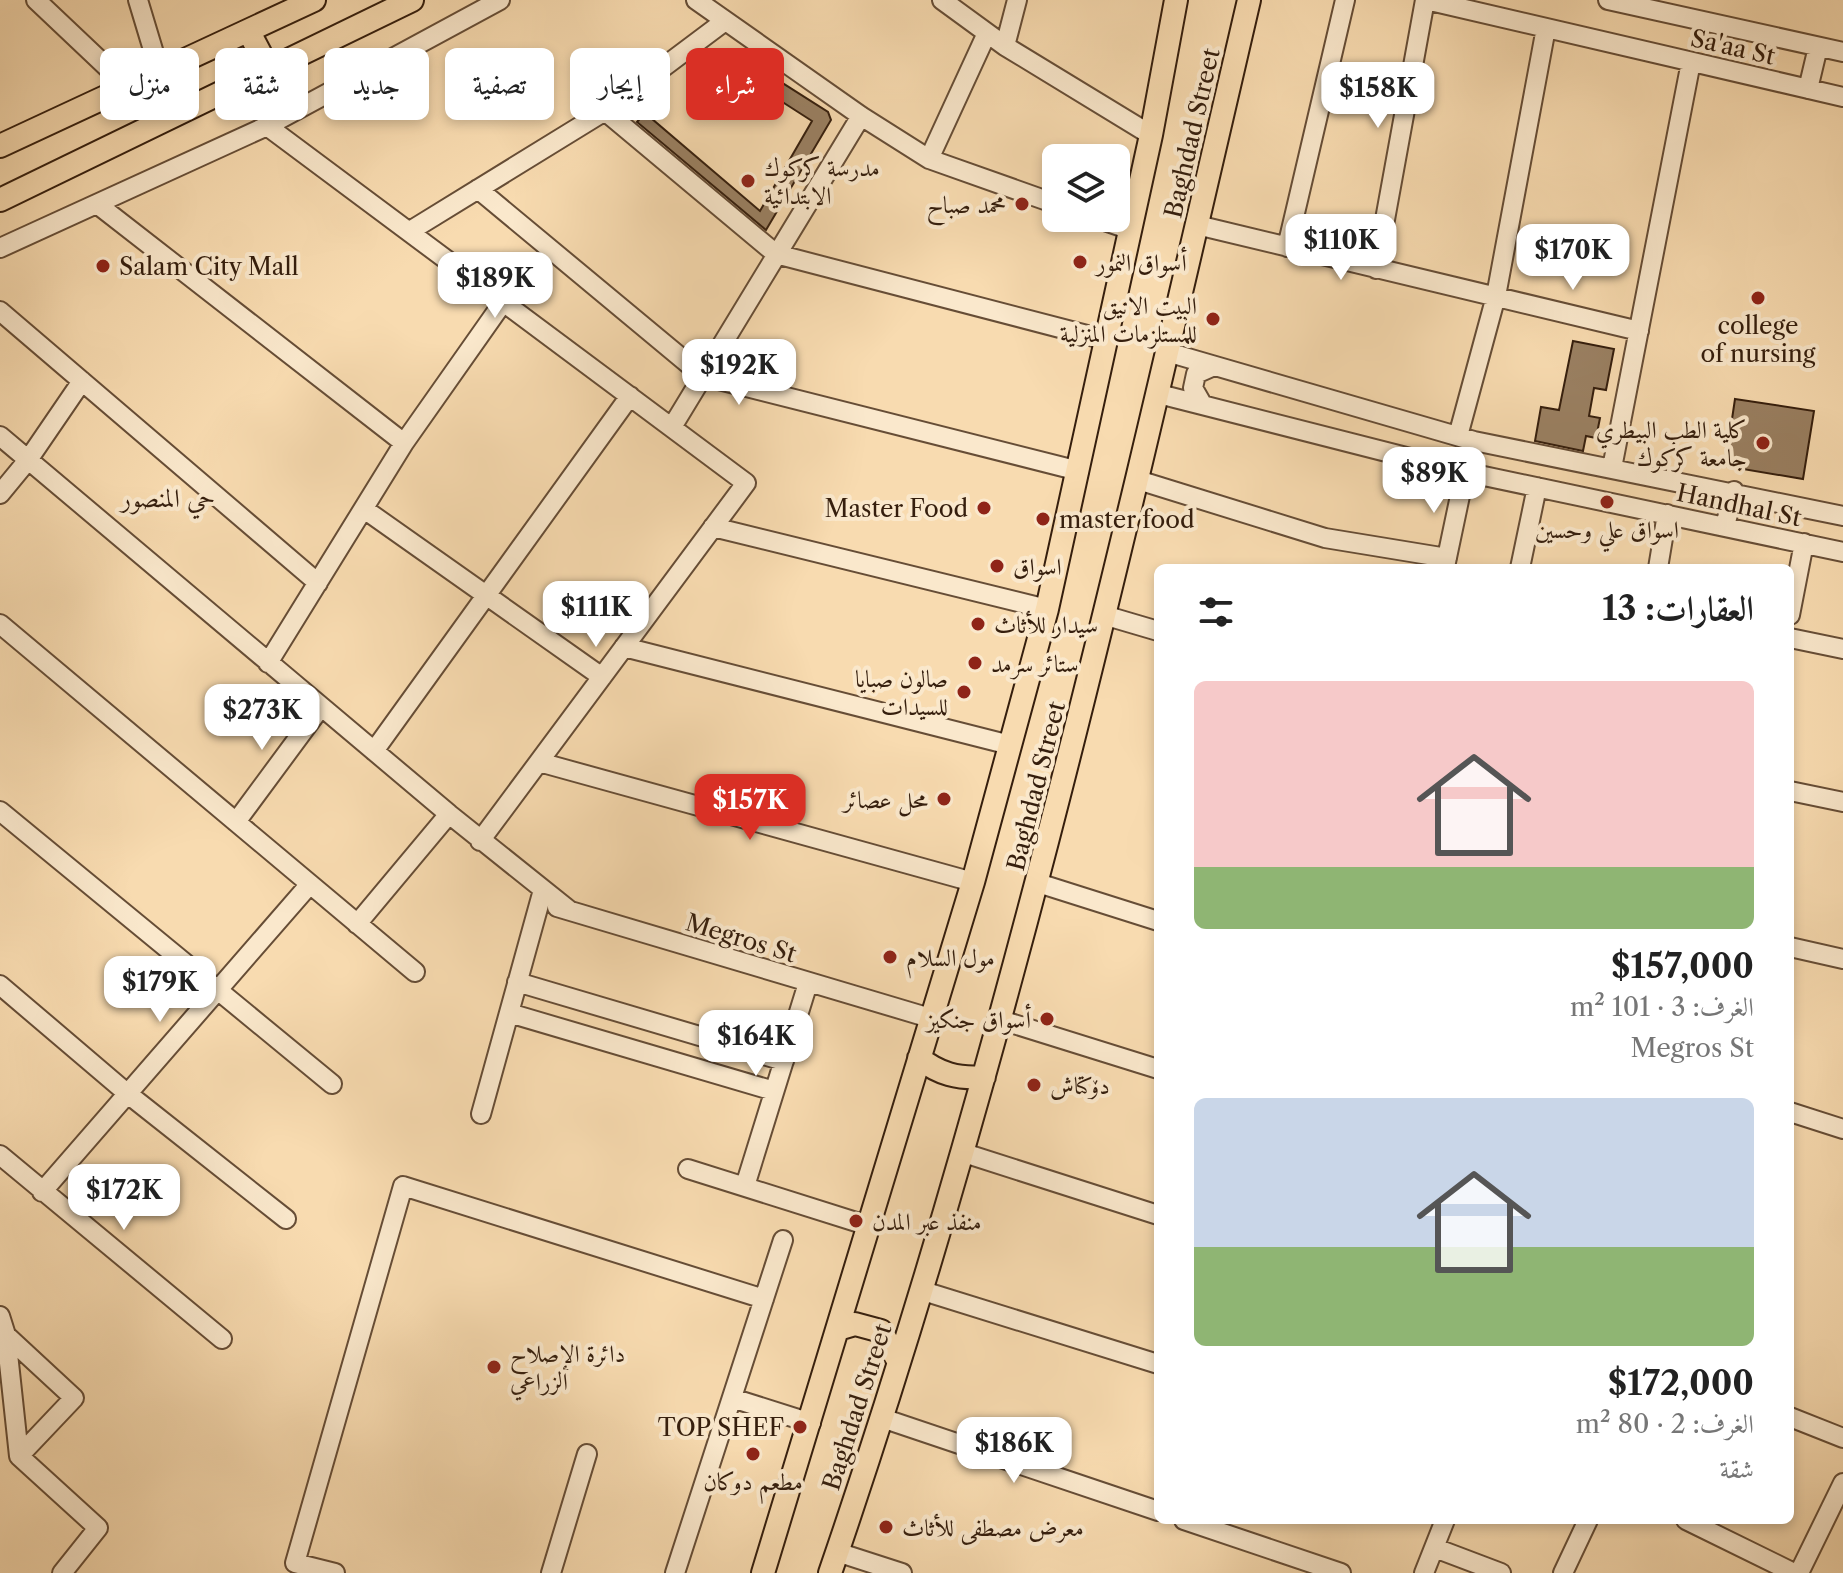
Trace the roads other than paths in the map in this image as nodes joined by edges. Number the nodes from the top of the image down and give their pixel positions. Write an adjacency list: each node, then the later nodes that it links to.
1 (36, 0): 27 (street)
2 (138, 0): 22 (street)
3 (314, 0): 14 (main road)
4 (412, 0): 24 (main road)
5 (500, 0): 37 (street)
6 (696, 0): 16 (street)
7 (942, 0): 19 (street)
8 (1017, 0): 20 (street)
9 (1176, 0): 38 (main road, Baghdad Street)
10 (1249, 0): 45 (main road, Baghdad Street)
11 (1345, 0): 48 (street)
12 (1426, 0): 17 (street, Sa'aa St); 51 (street)
13 (1608, 0): 15 (street, Sa'aa St)
14 (286, 6): 18 (main road)
15 (1687, 9): 21 (street, Sa'aa St)
16 (725, 21): 28 (street); 34 (street)
17 (1546, 28): 29 (street, Sa'aa St); 52 (street)
18 (249, 32): 23 (main road); 26 (main road)
19 (987, 33): 20 (street); 40 (street)
20 (1005, 46): 38 (street)
21 (1818, 47): 25 (street, Sa'aa St); 30 (street)
22 (152, 48)
23 (257, 48)
24 (308, 51)
25 (1843, 52)
26 (199, 55)
27 (100, 61)
28 (670, 62)
29 (1691, 62): 30 (street, Sa'aa St); 55 (street)
30 (1808, 89): 32 (street, Sa'aa St)
31 (215, 96): 43 (main road)
32 (1843, 97)
33 (100, 101): 39 (main road)
34 (861, 116): 40 (street); 50 (street)
35 (590, 120): 41 (street)
36 (616, 120): 50 (street)
37 (267, 126): 44 (street); 47 (street)
38 (1151, 135): 46 (main road, Baghdad Street)
39 (0, 146)
40 (929, 159): 42 (street)
41 (478, 189): 47 (street); 59 (street)
42 (1042, 199)
43 (0, 200)
44 (97, 204): 49 (street); 67 (street)
45 (1197, 225): 48 (street); 57 (main road, Baghdad Street)
46 (1131, 230): 56 (main road, Baghdad Street)
47 (410, 231): 53 (street)
48 (1287, 247): 51 (street)
49 (0, 248)
50 (776, 254): 56 (street); 59 (street)
51 (1376, 269): 52 (street)
52 (1496, 296): 55 (street); 66 (street)
53 (504, 301): 62 (street); 67 (street)
54 (0, 311): 60 (street)
55 (1639, 331): 69 (street)
56 (1106, 340): 70 (main road, Baghdad Street)
57 (1167, 352): 58 (street, Handhal St); 61 (main road, Baghdad Street)
58 (1214, 366): 63 (street); 66 (street, Handhal St)
59 (703, 376): 64 (street); 70 (street)
60 (82, 381): 68 (street); 86 (street)
61 (1159, 394): 63 (street, Handhal St); 72 (main road, Baghdad Street)
62 (630, 396): 64 (street); 88 (street)
63 (1201, 402): 71 (street, Handhal St)
64 (672, 427): 80 (street)
65 (0, 436): 68 (street)
66 (1458, 436): 69 (street, Handhal St)
67 (404, 443): 76 (street)
68 (28, 460): 75 (street); 96 (street)
69 (1612, 468): 74 (street, Handhal St)
70 (1079, 471): 89 (main road, Baghdad Street)
71 (1465, 472): 73 (street, Handhal St); 83 (street)
72 (1138, 480): 83 (street); 90 (main road, Baghdad Street)
73 (1537, 487): 77 (street, Handhal St); 84 (street)
74 (1734, 491): 78 (street, Handhal St); 79 (street)
75 (0, 494)
76 (364, 509): 86 (street); 88 (street)
77 (1667, 514): 79 (street, Handhal St); 85 (street)
78 (1843, 516)
79 (1725, 526): 81 (street, Handhal St)
80 (713, 527): 89 (street); 94 (street)
81 (1804, 543): 82 (street, Handhal St); 87 (street)
82 (1843, 552)
83 (1446, 563)
84 (1521, 564)
85 (1659, 564)
86 (318, 583): 96 (street)
87 (1794, 594)
88 (487, 595): 97 (street); 100 (street)
89 (1047, 609): 99 (main road, Baghdad Street)
90 (1107, 616): 92 (street); 109 (main road, Baghdad Street)
91 (0, 624): 106 (street)
92 (1154, 630)
93 (1794, 639): 95 (street)
94 (624, 647): 97 (street); 99 (street)
95 (1843, 649)
96 (268, 663): 98 (street)
97 (602, 677): 101 (street)
98 (321, 707): 100 (street); 106 (street)
99 (1010, 745): 108 (main road, Baghdad Street)
100 (374, 751): 105 (street)
101 (539, 762): 107 (street); 108 (street)
102 (1794, 792): 103 (street)
103 (1843, 802)
104 (0, 811): 120 (street)
105 (449, 814): 107 (street); 113 (street)
106 (236, 822): 110 (street)
107 (480, 841): 111 (street)
108 (973, 882): 122 (main road, Baghdad Street)
109 (1038, 883): 112 (street); 123 (main road, Baghdad Street)
110 (310, 884): 113 (street); 120 (street)
111 (541, 896): 117 (street); 118 (street, Megros St)
112 (1154, 920)
113 (357, 924): 116 (street)
114 (1794, 948): 115 (street)
115 (1843, 959)
116 (415, 972)
117 (517, 982): 121 (street); 125 (street)
118 (808, 983): 122 (street, Megros St); 125 (street)
119 (0, 985): 130 (street)
120 (216, 992): 128 (street); 130 (street)
121 (509, 1013): 129 (street); 132 (street)
122 (930, 1018): 124 (main road, Baghdad Street)
123 (1001, 1020): 126 (street); 127 (main road, Baghdad Street)
124 (919, 1058): 127 (main road); 141 (main road, Baghdad Street)
125 (784, 1061): 129 (street)
126 (1154, 1068)
127 (984, 1077): 134 (main road, Baghdad Street)
128 (332, 1084)
129 (774, 1091): 137 (street)
130 (128, 1094): 138 (street); 140 (street)
131 (1794, 1113): 133 (street)
132 (481, 1114)
133 (1843, 1129)
134 (961, 1152): 139 (street); 143 (main road, Baghdad Street)
135 (0, 1155): 138 (street)
136 (688, 1169): 137 (street)
137 (745, 1186): 141 (street)
138 (42, 1192): 148 (street)
139 (1154, 1214)
140 (286, 1219)
141 (869, 1226): 146 (main road, Baghdad Street)
142 (783, 1240): 144 (street)
143 (920, 1290): 149 (main road, Baghdad Street); 150 (street)
144 (764, 1299): 152 (street); 169 (street)
145 (0, 1316): 147 (street)
146 (838, 1329): 149 (main road); 156 (main road, Baghdad Street)
147 (6, 1335): 151 (street); 159 (street)
148 (222, 1339)
149 (899, 1362): 154 (main road, Baghdad Street)
150 (1154, 1363)
151 (12, 1391): 153 (street); 159 (street)
152 (732, 1398): 156 (street); 171 (street)
153 (0, 1407)
154 (882, 1418): 161 (street); 167 (main road, Baghdad Street)
155 (1794, 1419): 157 (street)
156 (811, 1423): 172 (main road, Baghdad Street)
157 (1843, 1438)
158 (587, 1454): 170 (street)
159 (19, 1456): 168 (street)
160 (1843, 1483): 178 (street)
161 (1154, 1510)
162 (1196, 1524): 174 (street)
163 (1444, 1524): 166 (street)
164 (1586, 1524): 177 (street)
165 (1694, 1524): 178 (street)
166 (1435, 1548): 175 (street); 176 (street)
167 (833, 1563): 173 (street)
168 (62, 1573)
169 (335, 1573)
170 (551, 1573)
171 (675, 1573)
172 (763, 1573)
173 (902, 1573)
174 (1341, 1573)
175 (1424, 1573)
176 (1501, 1573)
177 (1563, 1573)
178 (1797, 1573)

